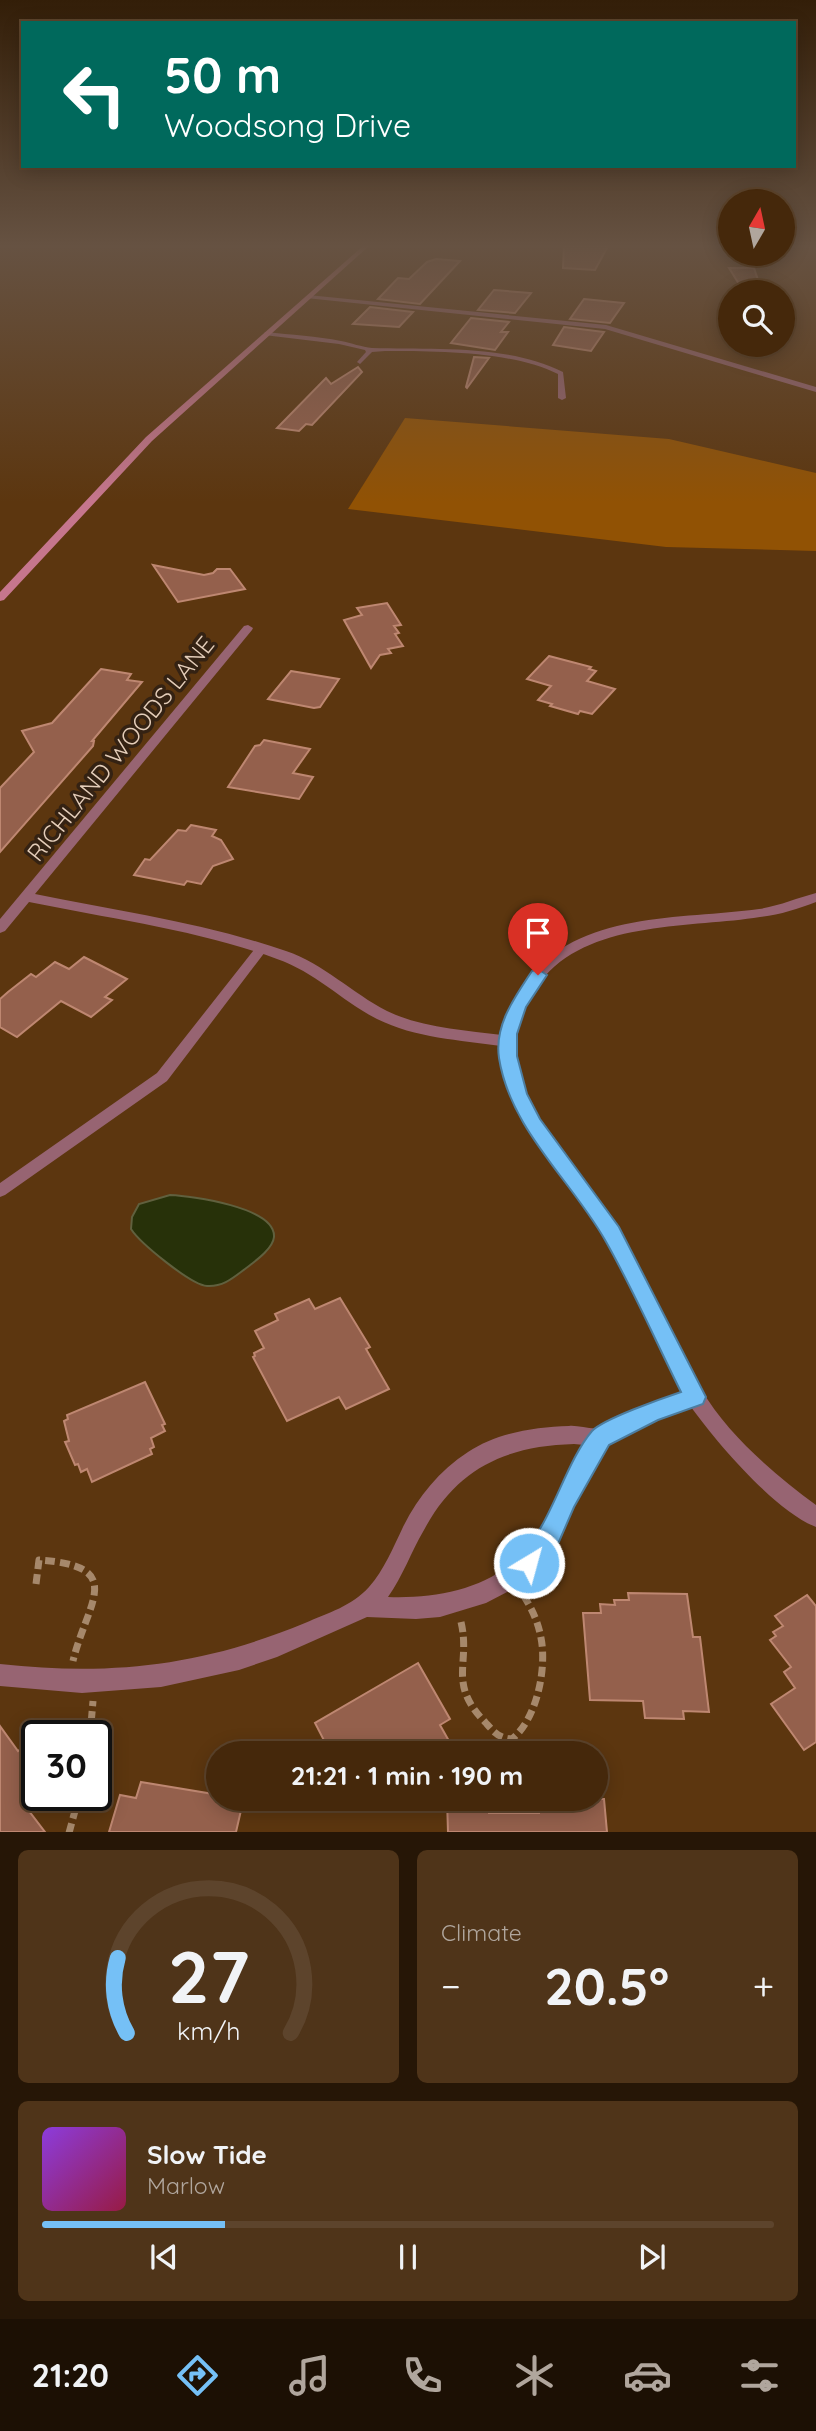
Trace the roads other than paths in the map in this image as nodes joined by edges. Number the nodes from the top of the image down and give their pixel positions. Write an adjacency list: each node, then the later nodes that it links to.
1 (269, 331): 3 (main road)
2 (621, 331): 6 (street)
3 (266, 334): 4 (lane); 8 (main road)
4 (368, 349): 5 (lane); 7 (lane)
5 (360, 362)
6 (816, 390)
7 (562, 398)
8 (0, 598)
9 (248, 628): 10 (street, RICHLAND WOODS LANE)
10 (27, 897): 12 (street, RICHLAND WOODS LANE); 13 (street)
11 (816, 897): 14 (street)
12 (0, 928)
13 (261, 949): 14 (street); 15 (lane)
14 (508, 1041): 16 (street)
15 (0, 1191)
16 (695, 1397): 17 (street); 18 (street)
17 (601, 1437): 19 (street); 19 (street)
18 (816, 1517)
19 (366, 1606): 20 (street)
20 (0, 1675)

